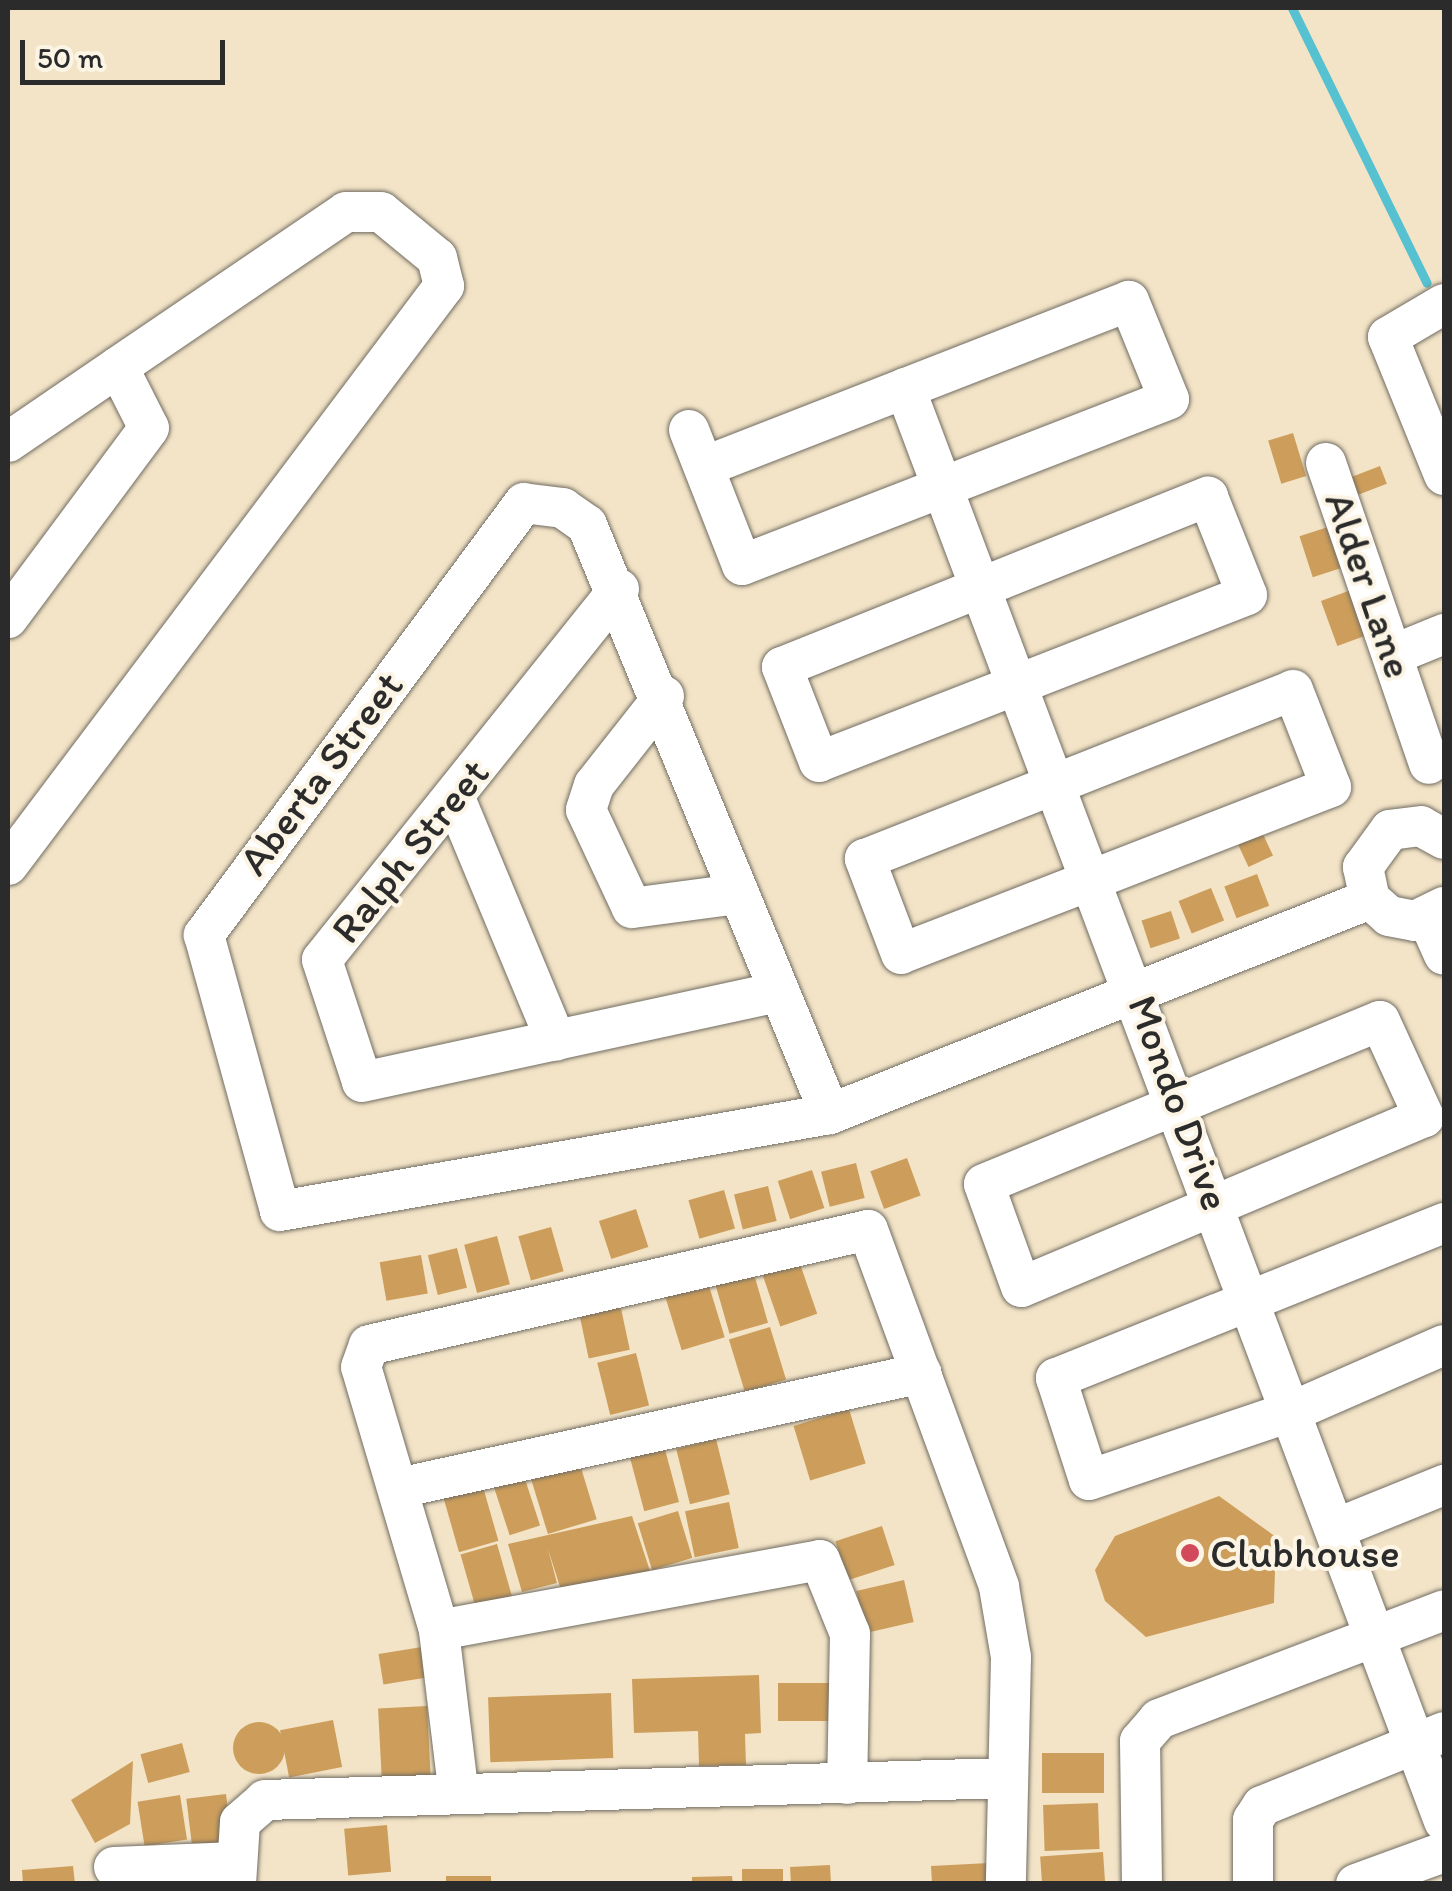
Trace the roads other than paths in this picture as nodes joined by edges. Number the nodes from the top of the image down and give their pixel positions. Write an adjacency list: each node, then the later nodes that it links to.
1 (1444, 304): 4 (street)
2 (118, 368): 6 (street); 13 (street); 22 (street)
3 (905, 388): 8 (street); 10 (street, Mondo Drive); 10 (street)
4 (1431, 404): 9 (street)
5 (689, 430): 8 (street)
6 (8, 442)
7 (1326, 463): 15 (street, Alder Lane)
8 (704, 467): 10 (street)
9 (1444, 475)
10 (944, 487): 11 (street, Mondo Drive)
11 (982, 587): 16 (street, Mondo Drive); 16 (street); 16 (street)
12 (619, 589): 17 (street, Aberta Street); 20 (street, Ralph Street); 31 (street, Aberta Street)
13 (8, 618)
14 (1444, 634): 15 (street)
15 (1395, 654): 18 (street, Alder Lane)
16 (1020, 684): 19 (street, Mondo Drive)
17 (664, 696): 24 (street, Aberta Street); 24 (street)
18 (1429, 764)
19 (1058, 782): 23 (street, Mondo Drive); 23 (street); 23 (street)
20 (454, 796): 29 (street); 29 (street, Ralph Street)
21 (1444, 840): 25 (street)
22 (8, 865)
23 (1096, 878): 27 (street, Mondo Drive)
24 (737, 894): 28 (street, Aberta Street)
25 (1370, 898): 26 (street); 27 (street, Aberta Street)
26 (1439, 927)
27 (1138, 991): 30 (street, Mondo Drive); 31 (street, Aberta Street)
28 (779, 992): 29 (street, Ralph Street); 31 (street, Aberta Street)
29 (556, 1041)
30 (1179, 1108): 32 (street, Mondo Drive); 32 (street); 32 (street)
31 (830, 1114)
32 (1216, 1204): 34 (street, Mondo Drive)
33 (1444, 1223): 34 (street)
34 (1250, 1297): 37 (street, Mondo Drive); 37 (street)
35 (1444, 1345): 37 (street)
36 (922, 1373): 39 (street); 39 (street); 45 (street)
37 (1293, 1411): 40 (street, Mondo Drive)
38 (1444, 1485): 40 (street)
39 (399, 1488): 42 (street)
40 (1335, 1529): 43 (street, Mondo Drive)
41 (1444, 1610): 43 (street)
42 (439, 1630): 46 (street); 47 (street)
43 (1374, 1637): 44 (street, Mondo Drive); 53 (street)
44 (1430, 1738): 48 (street, Mondo Drive); 54 (street)
45 (1007, 1778): 46 (street); 52 (street)
46 (847, 1784): 47 (street)
47 (458, 1788): 51 (street)
48 (1444, 1821)
49 (1444, 1852): 55 (street)
50 (114, 1867): 51 (street)
51 (236, 1873)
52 (1006, 1884)
53 (1142, 1884)
54 (1254, 1884)
55 (1356, 1884)

